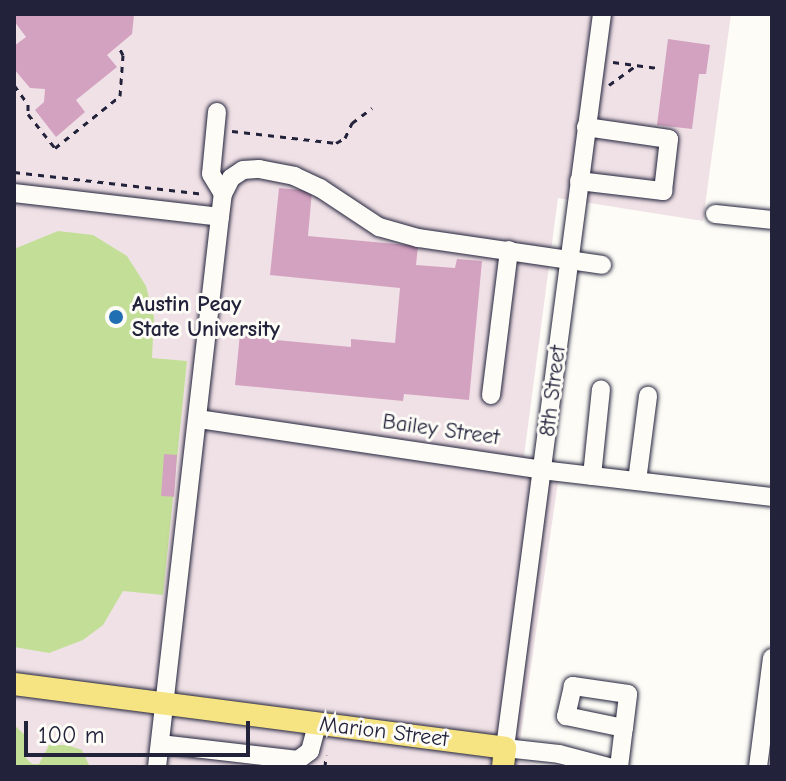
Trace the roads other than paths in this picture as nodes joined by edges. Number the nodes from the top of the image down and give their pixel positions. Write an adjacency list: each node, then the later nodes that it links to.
1 (602, 14): 3 (street, 8th Street)
2 (221, 121): 6 (street)
3 (586, 127): 4 (street, 8th Street); 4 (street)
4 (579, 181): 11 (street, 8th Street)
5 (14, 193): 8 (street)
6 (216, 194): 8 (street); 10 (street)
7 (715, 214): 9 (street)
8 (220, 217): 16 (street)
9 (772, 220)
10 (509, 250): 11 (street); 14 (street)
11 (570, 260): 12 (street); 17 (street, 8th Street)
12 (602, 265)
13 (601, 389): 18 (street)
14 (491, 395)
15 (648, 396): 19 (street)
16 (198, 419): 17 (street, Bailey Street); 23 (street)
17 (542, 470): 18 (street, Bailey Street); 27 (street, 8th Street)
18 (592, 476): 19 (street, Bailey Street)
19 (637, 481): 20 (street, Bailey Street)
20 (772, 497)
21 (772, 658): 30 (street)
22 (14, 684): 23 (main road, Marion Street)
23 (164, 703): 24 (main road, Marion Street); 26 (street)
24 (317, 724): 26 (street); 27 (main road, Marion Street)
25 (624, 728): 28 (street)
26 (160, 744): 29 (street)
27 (504, 758): 28 (street, Marion Street)
28 (607, 766)
29 (157, 767)
30 (758, 767)

